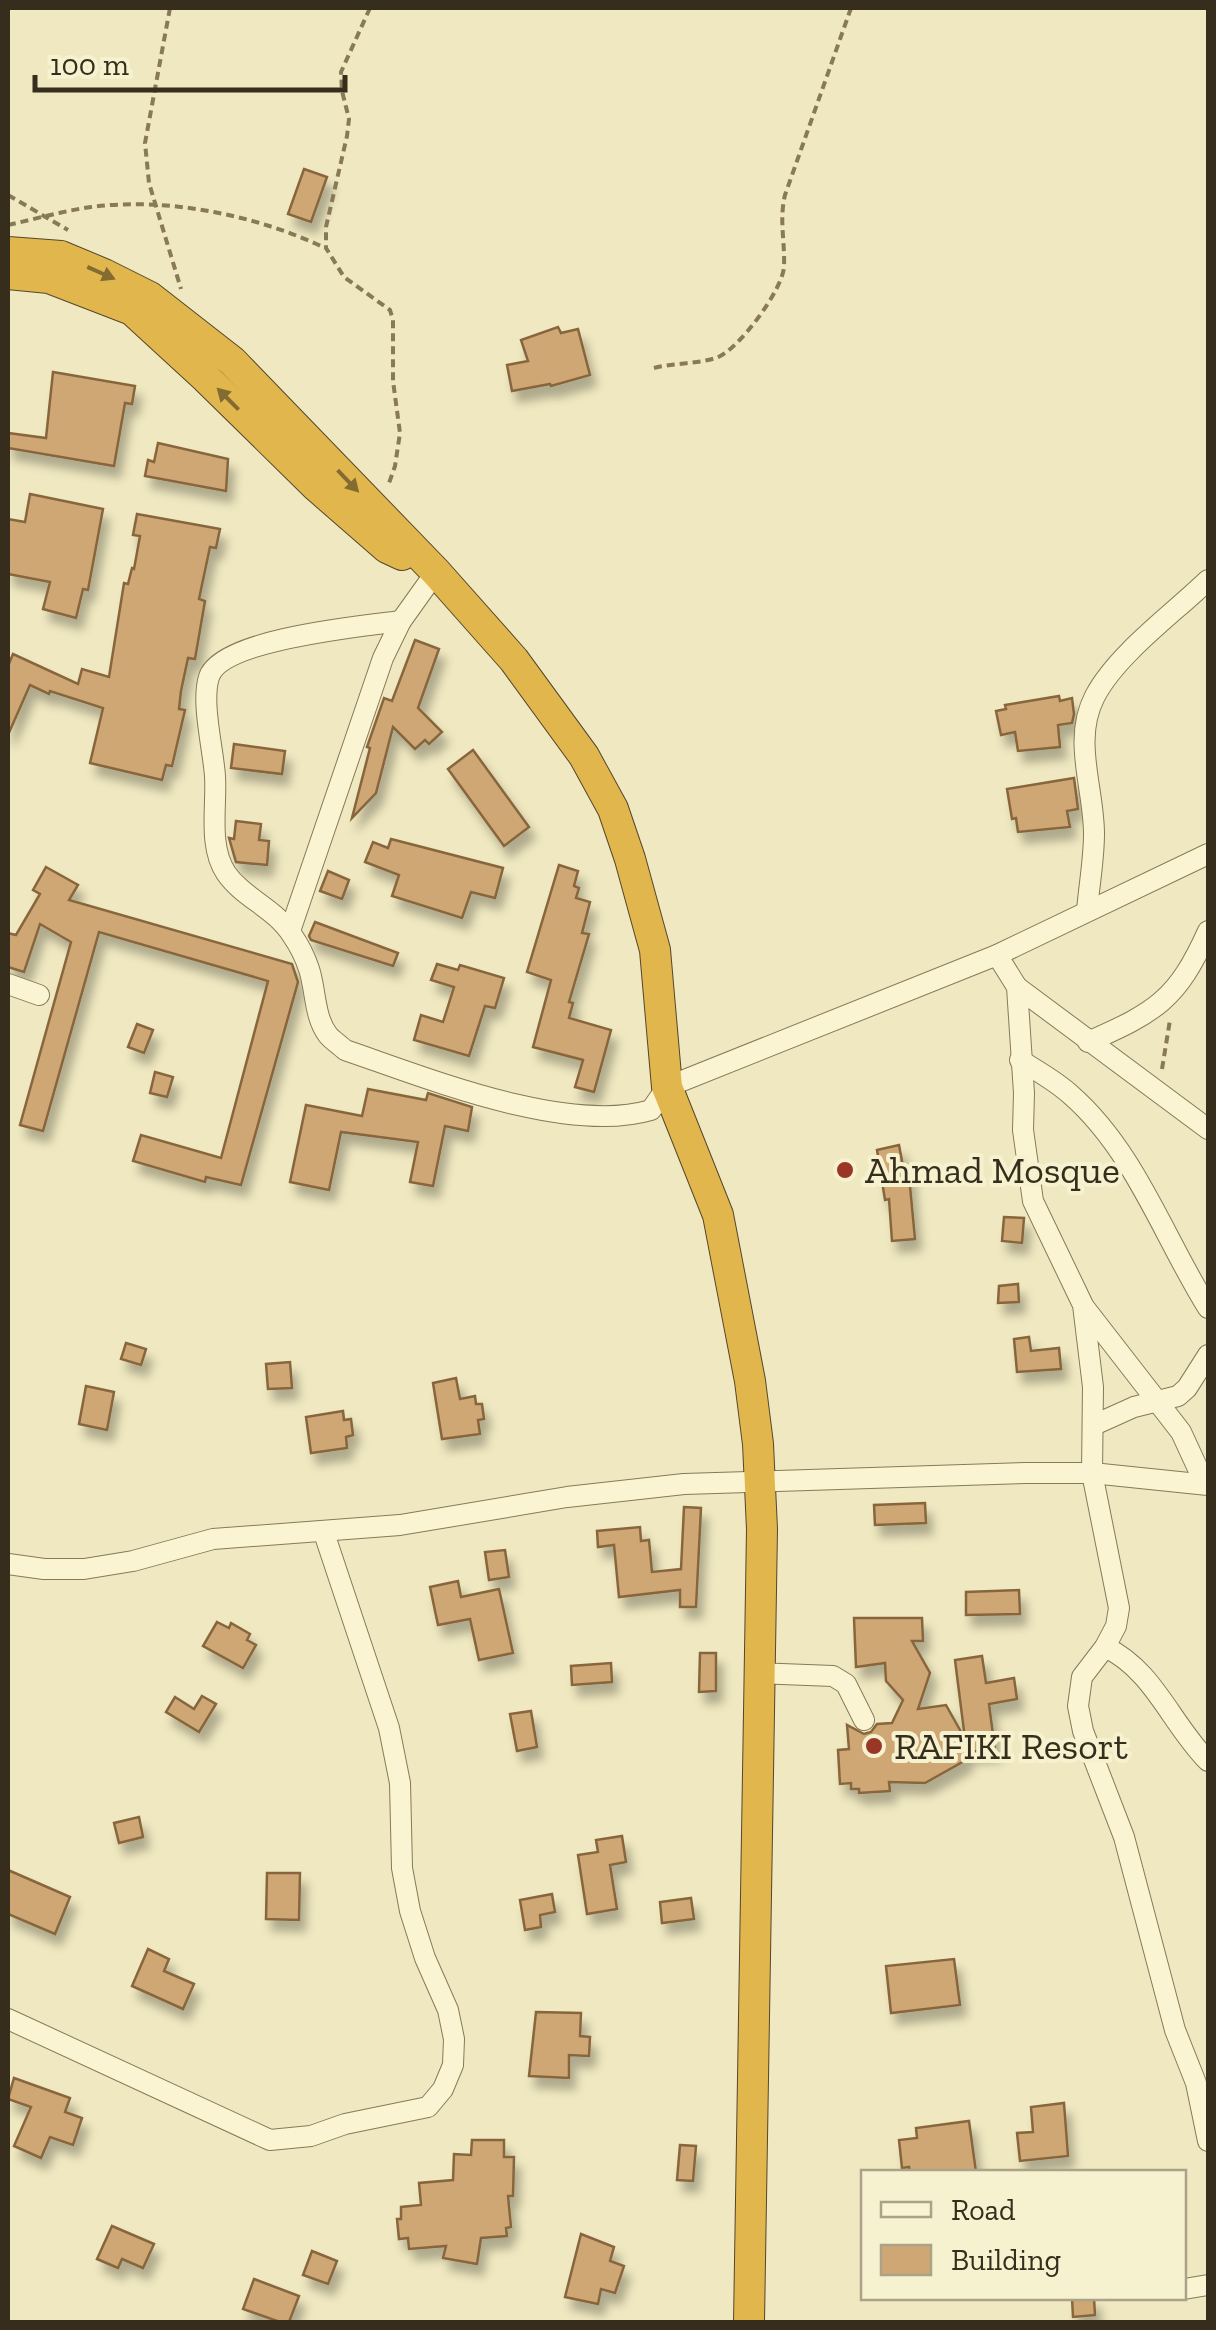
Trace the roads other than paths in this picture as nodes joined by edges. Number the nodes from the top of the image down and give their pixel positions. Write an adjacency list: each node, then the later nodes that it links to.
1 (8, 252): 3 (highway, one-way to 3)
2 (8, 274): 3 (highway, one-way to 2)
3 (436, 572): 5 (street); 16 (highway)
4 (1208, 580): 7 (street)
5 (401, 621): 8 (street); 8 (street)
6 (1208, 854): 7 (street)
7 (1087, 911): 10 (street)
8 (290, 931): 16 (street)
9 (1208, 931): 14 (street)
10 (997, 955): 12 (street); 16 (street)
11 (8, 984): 13 (street)
12 (1018, 987): 14 (street); 15 (street)
13 (39, 996)
14 (1088, 1042): 17 (street)
15 (1020, 1060): 18 (street); 19 (street)
16 (668, 1087): 24 (highway)
17 (1208, 1129)
18 (1083, 1305): 21 (street); 22 (street)
19 (1208, 1308)
20 (1208, 1355): 21 (street)
21 (1161, 1402): 22 (street); 25 (street)
22 (1094, 1425): 23 (street)
23 (1092, 1474): 24 (street); 25 (street); 28 (street)
24 (760, 1481): 26 (street); 29 (highway)
25 (1207, 1484)
26 (324, 1533): 27 (street); 32 (street)
27 (8, 1564)
28 (1105, 1648): 31 (street); 33 (street)
29 (757, 1673): 30 (street); 34 (highway)
30 (864, 1720)
31 (1208, 1760)
32 (8, 2019)
33 (1208, 2142)
34 (749, 2322)

